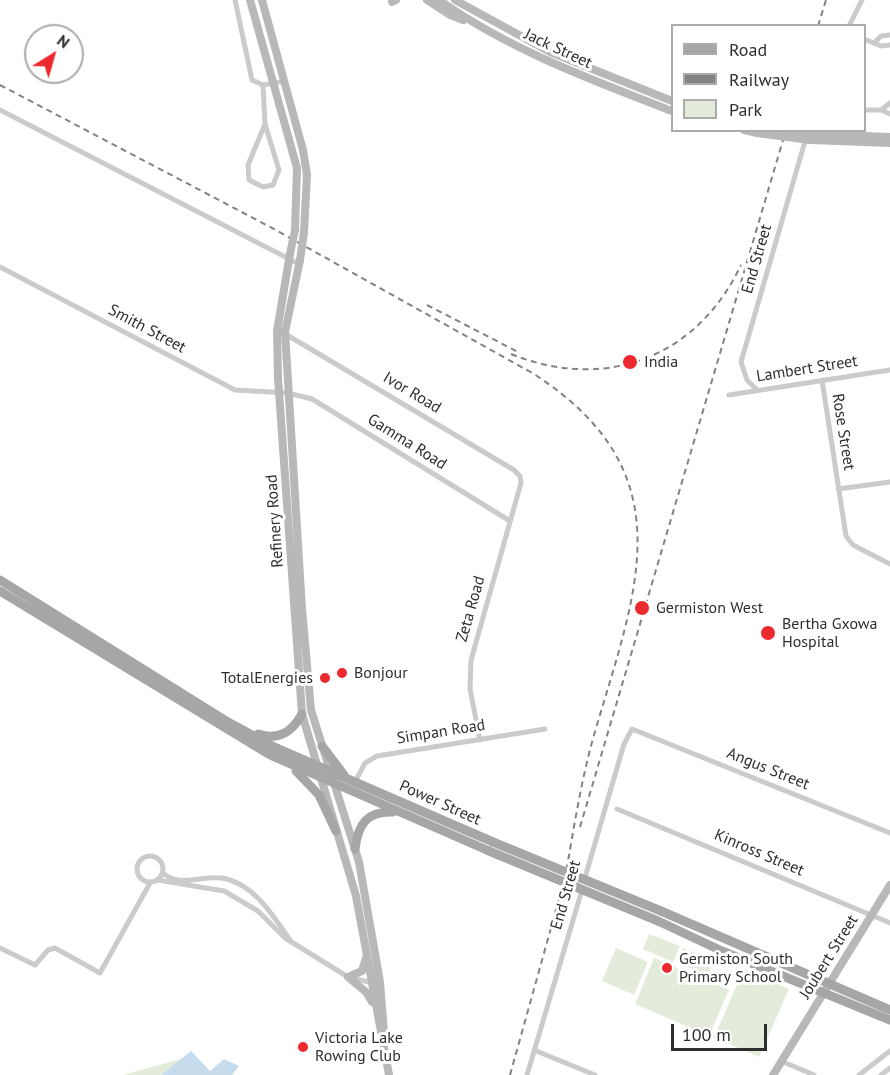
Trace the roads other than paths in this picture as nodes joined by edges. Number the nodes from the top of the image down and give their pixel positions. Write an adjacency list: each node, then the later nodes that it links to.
1 (235, 0): 16 (street)
2 (250, 0): 15 (main road, Refinery Road)
3 (262, 0): 14 (main road, Refinery Road)
4 (427, 0): 9 (main road)
5 (439, 0): 9 (main road, Jack Street)
6 (455, 0): 17 (main road, Jack Street)
7 (862, 0): 8 (street)
8 (850, 24)
9 (479, 25): 22 (main road, Jack Street)
10 (890, 35): 12 (street)
11 (866, 40): 12 (street)
12 (875, 42): 13 (street)
13 (890, 45)
14 (285, 81): 15 (street); 29 (main road, Refinery Road)
15 (273, 84): 16 (street); 30 (main road, Refinery Road)
16 (263, 86): 24 (street)
17 (671, 101)
18 (890, 103): 21 (street)
19 (0, 110): 31 (street)
20 (866, 110): 21 (street)
21 (881, 110): 23 (street)
22 (671, 111)
23 (890, 114)
24 (265, 124): 24 (street)
25 (753, 132): 26 (main road, bridge)
26 (810, 135): 27 (main road); 28 (main road); 37 (street, End Street)
27 (890, 137)
28 (890, 143)
29 (307, 175): 30 (main road); 32 (main road, Refinery Road, bridge)
30 (297, 176): 31 (main road, Refinery Road, bridge)
31 (290, 257): 32 (street); 34 (main road, Refinery Road)
32 (299, 262): 34 (main road, Refinery Road)
33 (0, 267): 38 (street, Smith Street)
34 (281, 332): 38 (main road, Refinery Road); 43 (street, Ivor Road)
35 (890, 370): 36 (street, Lambert Street)
36 (822, 380): 37 (street, Lambert Street); 44 (street, Rose Street)
37 (757, 390): 39 (street, Lambert Street)
38 (283, 393): 40 (main road, Refinery Road); 41 (main road, Refinery Road); 46 (street, Gamma Road)
39 (729, 395)
40 (285, 480): 41 (main road); 47 (main road, Refinery Road)
41 (294, 480): 45 (main road, Refinery Road)
42 (890, 482): 44 (street)
43 (520, 489): 46 (street, Zeta Road)
44 (838, 489): 48 (street, Rose Street)
45 (297, 520): 47 (main road); 49 (main road, Refinery Road)
46 (510, 521): 57 (street, Zeta Road)
47 (288, 522): 49 (main road, Refinery Road)
48 (890, 564)
49 (296, 566): 53 (main road, Refinery Road); 58 (main road, Refinery Road)
50 (0, 580): 52 (main road, Power Street)
51 (0, 591): 52 (main road, Power Street)
52 (74, 630): 54 (main road, Power Street); 59 (main road, Power Street)
53 (302, 714): 54 (main road); 60 (main road, Refinery Road)
54 (228, 722): 60 (main road, Power Street)
55 (545, 729): 57 (street, Simpan Road)
56 (637, 729): 68 (street, Angus Street); 91 (street, End Street)
57 (480, 740): 63 (street, Simpan Road)
58 (322, 746): 61 (main road, Refinery Road); 63 (main road)
59 (288, 765): 62 (main road, Power Street); 67 (main road)
60 (319, 767): 61 (main road, Power Street); 62 (main road, Refinery Road)
61 (330, 772): 63 (main road, Power Street); 64 (main road, Refinery Road)
62 (322, 779): 64 (main road, Power Street); 67 (main road, Refinery Road)
63 (352, 781): 69 (main road, Power Street)
64 (334, 784): 66 (main road, Power Street); 70 (main road, Refinery Road)
65 (617, 809): 77 (street, Kinross Street)
66 (399, 813): 69 (main road, Power Street); 70 (main road)
67 (336, 831): 82 (main road, Refinery Road)
68 (890, 833)
69 (491, 847): 78 (main road, Power Street, bridge)
70 (355, 849): 84 (main road, Refinery Road)
71 (163, 873): 72 (street); 73 (street); 75 (street)
72 (158, 880): 73 (street); 76 (street)
73 (150, 883): 81 (street)
74 (890, 885): 77 (main road, Joubert Street)
75 (255, 895): 76 (street); 80 (street)
76 (249, 905): 80 (street)
77 (872, 915): 79 (street, Kinross Street); 85 (main road, Joubert Street)
78 (659, 916): 85 (main road, Power Street); 86 (main road, Power Street)
79 (890, 923)
80 (293, 943): 83 (street)
81 (0, 948)
82 (367, 953): 83 (main road); 84 (main road, Refinery Road)
83 (348, 977): 84 (street); 87 (main road)
84 (376, 982): 87 (main road, Refinery Road); 90 (main road, Refinery Road)
85 (829, 983): 86 (main road, Joubert Street); 88 (main road, Power Street)
86 (823, 992): 89 (main road, Power Street); 93 (main road, Joubert Street)
87 (375, 1009): 90 (main road, Refinery Road)
88 (890, 1010)
89 (890, 1020)
90 (383, 1037): 95 (main road, Refinery Road)
91 (534, 1050): 96 (street, End Street); 97 (street)
92 (890, 1051): 100 (street)
93 (781, 1061): 98 (main road, Joubert Street); 99 (street)
94 (890, 1068): 101 (street)
95 (388, 1075)
96 (527, 1075)
97 (595, 1075)
98 (773, 1075)
99 (814, 1075)
100 (859, 1075)
101 (881, 1075)

